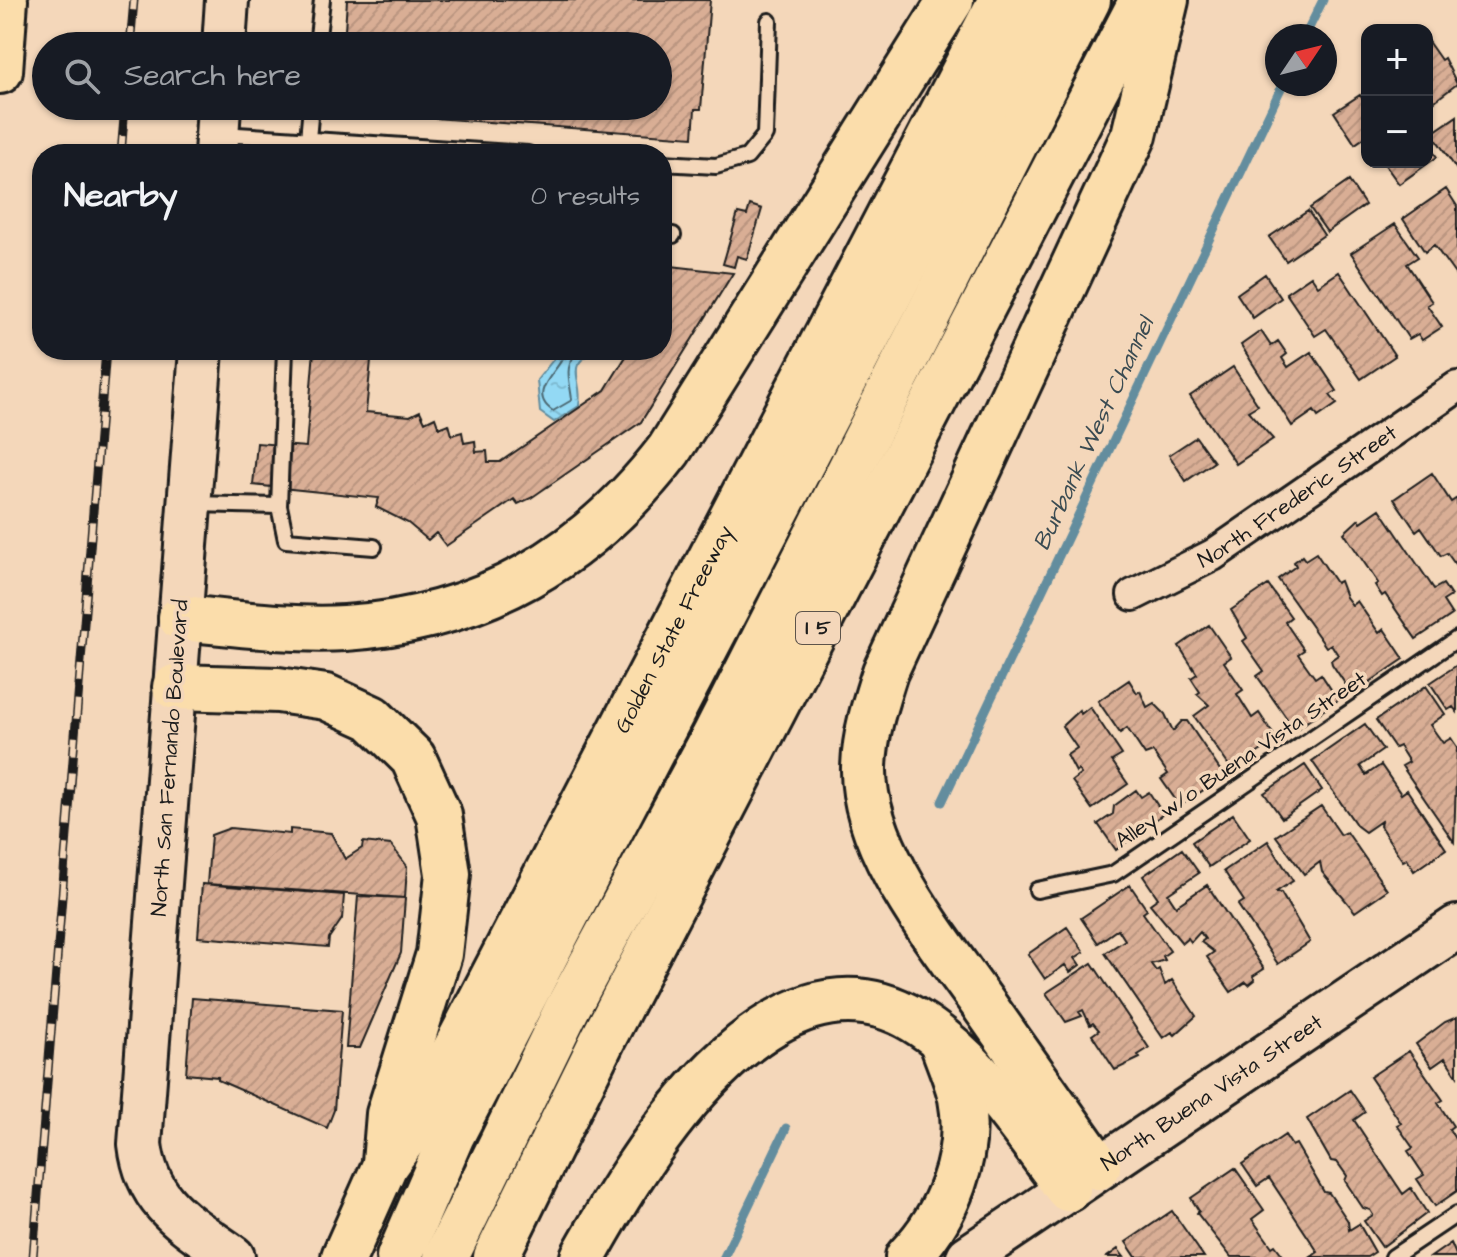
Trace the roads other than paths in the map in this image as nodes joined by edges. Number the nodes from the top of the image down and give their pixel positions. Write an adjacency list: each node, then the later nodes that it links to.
1 (5, 0): 13 (main road)
2 (227, 0): 11 (main road)
3 (322, 0): 12 (lane)
4 (951, 0): 26 (main road)
5 (1001, 0): 32 (main road, Golden State Freeway)
6 (1043, 0): 37 (main road)
7 (1088, 0): 38 (main road)
8 (1142, 0): 39 (main road, I 5)
9 (1166, 0): 33 (main road)
10 (769, 21): 18 (lane)
11 (225, 32)
12 (319, 32)
13 (1, 52)
14 (310, 120): 16 (lane)
15 (217, 131): 16 (lane)
16 (308, 139): 17 (lane)
17 (381, 144)
18 (672, 164)
19 (200, 360): 22 (main road, North San Fernando Boulevard)
20 (285, 360): 23 (lane)
21 (1457, 387): 25 (street, North Frederic Street)
22 (189, 504): 23 (lane); 26 (main road, North San Fernando Boulevard)
23 (279, 506): 24 (lane)
24 (374, 547)
25 (1133, 595)
26 (181, 618): 28 (main road, North San Fernando Boulevard)
27 (1457, 639): 29 (lane, Alley w/o Buena Vista Street)
28 (175, 687): 32 (main road); 35 (main road, North San Fernando Boulevard)
29 (1037, 890)
30 (1457, 927): 33 (main road, North Buena Vista Street)
31 (941, 1039): 33 (main road); 40 (main road); 41 (main road)
32 (385, 1165): 36 (main road, Golden State Freeway)
33 (1083, 1178): 42 (main road, North Buena Vista Street)
34 (1457, 1214): 43 (lane)
35 (233, 1257)
36 (344, 1257)
37 (399, 1257)
38 (446, 1257)
39 (496, 1257)
40 (583, 1257)
41 (908, 1257)
42 (968, 1257)
43 (1393, 1257)

